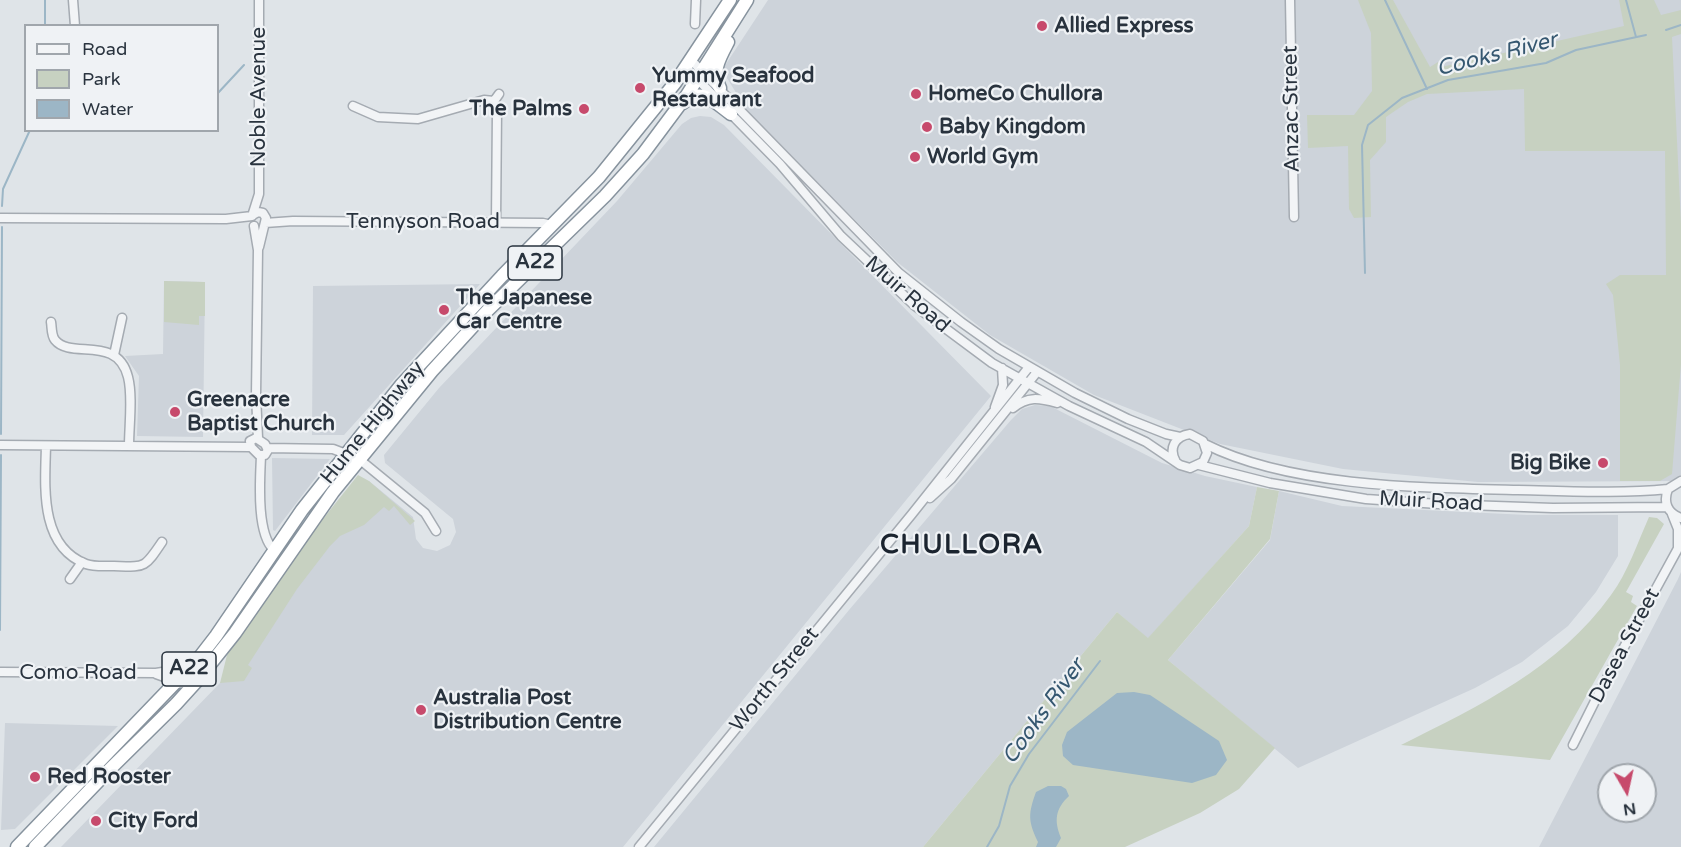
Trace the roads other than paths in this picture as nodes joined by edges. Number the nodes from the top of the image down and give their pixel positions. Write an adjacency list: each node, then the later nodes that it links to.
1 (73, 0): 7 (street)
2 (259, 0): 15 (street, Noble Avenue)
3 (696, 0): 8 (street)
4 (730, 0): 9 (highway, Hume Highway / A22)
5 (747, 0): 10 (highway, Hume Highway / A22); 11 (highway)
6 (1290, 0): 16 (street, Anzac Street)
7 (75, 24)
8 (695, 24)
9 (688, 64): 10 (street, Muir Road); 21 (highway, Hume Highway / A22)
10 (700, 74): 11 (street, Muir Road); 13 (street, Muir Road); 14 (highway, Hume Highway / A22)
11 (720, 88): 27 (street, Muir Road)
12 (353, 106): 20 (street)
13 (731, 114): 14 (highway); 26 (street, Muir Road)
14 (671, 116): 41 (highway, Hume Highway / A22)
15 (259, 194): 18 (street, Noble Avenue); 19 (street, Noble Avenue)
16 (1294, 217)
17 (0, 218): 19 (street)
18 (264, 219): 19 (street); 19 (street); 20 (street, Tennyson Road); 22 (street, Noble Avenue)
19 (253, 220): 22 (street, Noble Avenue)
20 (496, 222): 21 (street, Tennyson Road)
21 (552, 225): 39 (highway, Hume Highway / A22)
22 (258, 250): 32 (street, Noble Avenue)
23 (122, 318): 25 (street)
24 (51, 322): 25 (street)
25 (114, 355): 36 (street)
26 (1002, 368): 28 (street, Muir Road); 30 (street)
27 (1033, 370): 28 (street, Worth Street); 31 (street, Muir Road)
28 (1025, 382): 29 (street, Muir Road); 30 (street, Worth Street)
29 (1069, 406): 30 (street); 42 (street, Muir Road)
30 (996, 417): 62 (street, Worth Street)
31 (1180, 436): 33 (street); 42 (street)
32 (258, 438): 37 (street); 38 (street)
33 (1205, 444): 43 (street); 45 (street, Muir Road)
34 (0, 445): 35 (street)
35 (46, 446): 36 (street); 52 (street)
36 (129, 446): 37 (street)
37 (250, 447): 40 (street)
38 (267, 448): 39 (street); 40 (street)
39 (347, 453): 41 (street); 51 (highway, Hume Highway / A22)
40 (261, 456): 51 (street)
41 (359, 459): 48 (street); 57 (highway, Hume Highway / A22)
42 (1176, 462): 43 (street)
43 (1199, 465): 46 (street, Muir Road)
44 (1681, 481): 45 (street)
45 (1665, 489): 46 (street, Dasea Street)
46 (1670, 511): 47 (street); 50 (street, Dasea Street)
47 (1681, 518)
48 (435, 531)
49 (162, 542): 52 (street)
50 (1679, 545): 59 (street, Dasea Street)
51 (274, 550): 54 (highway, Hume Highway / A22)
52 (81, 562): 53 (street)
53 (70, 579)
54 (189, 668): 56 (street, Como Road); 58 (highway, Hume Highway / A22)
55 (0, 672): 56 (street, Como Road)
56 (156, 674): 58 (street, Como Road)
57 (196, 681): 58 (street); 61 (highway, Hume Highway / A22)
58 (174, 684): 60 (highway, Hume Highway / A22)
59 (1573, 745)
60 (17, 847)
61 (35, 847)
62 (639, 847)

